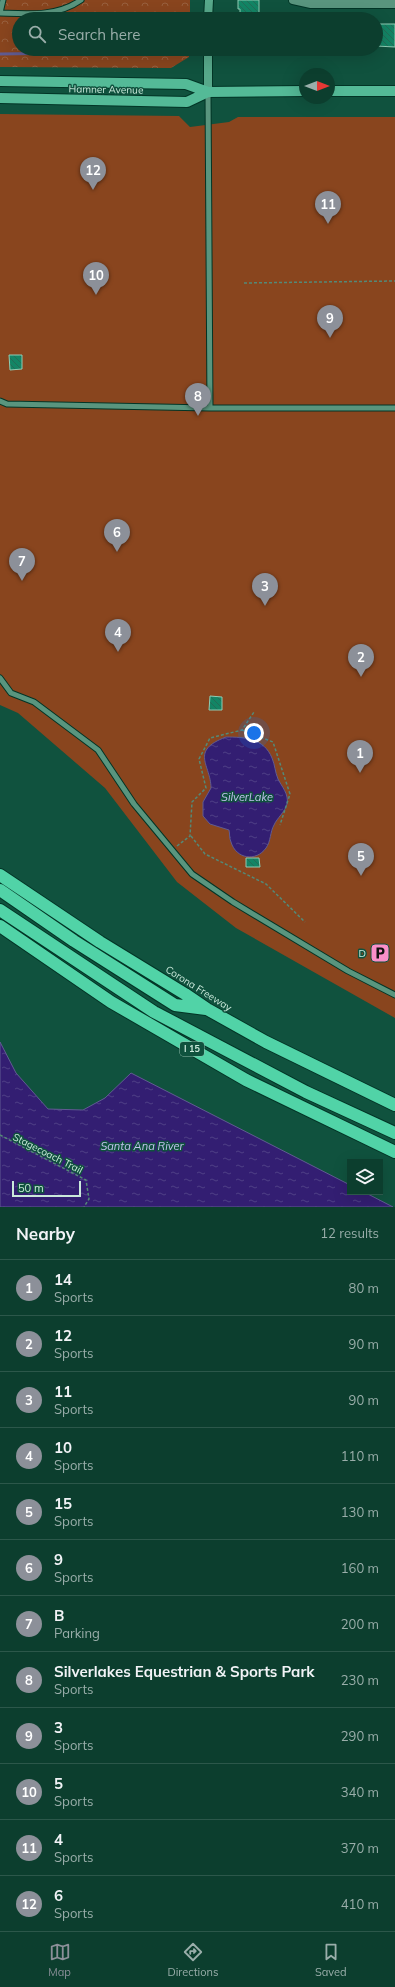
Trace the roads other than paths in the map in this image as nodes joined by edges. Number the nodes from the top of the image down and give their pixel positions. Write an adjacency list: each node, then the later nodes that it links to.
1 (3, 0): 8 (lane)
2 (81, 0): 6 (lane)
3 (209, 0): 7 (street)
4 (293, 0): 5 (street)
5 (395, 4)
6 (50, 12)
7 (208, 12)
8 (0, 13): 9 (lane)
9 (12, 14)
10 (208, 56): 15 (street)
11 (0, 82): 15 (main road, Hamner Avenue)
12 (299, 91): 15 (main road, Hamner Avenue)
13 (335, 91): 14 (main road)
14 (395, 91)
15 (208, 92): 16 (main road, Hamner Avenue); 18 (lane)
16 (0, 98)
17 (0, 401): 18 (lane)
18 (210, 408): 19 (lane)
19 (395, 408)
20 (0, 678): 25 (lane)
21 (0, 874): 26 (highway, Corona Freeway)
22 (0, 890): 26 (highway)
23 (0, 910): 28 (highway)
24 (0, 926): 29 (highway, I 15)
25 (395, 995)
26 (207, 1009): 27 (highway, Corona Freeway)
27 (395, 1104)
28 (395, 1133)
29 (395, 1152)

